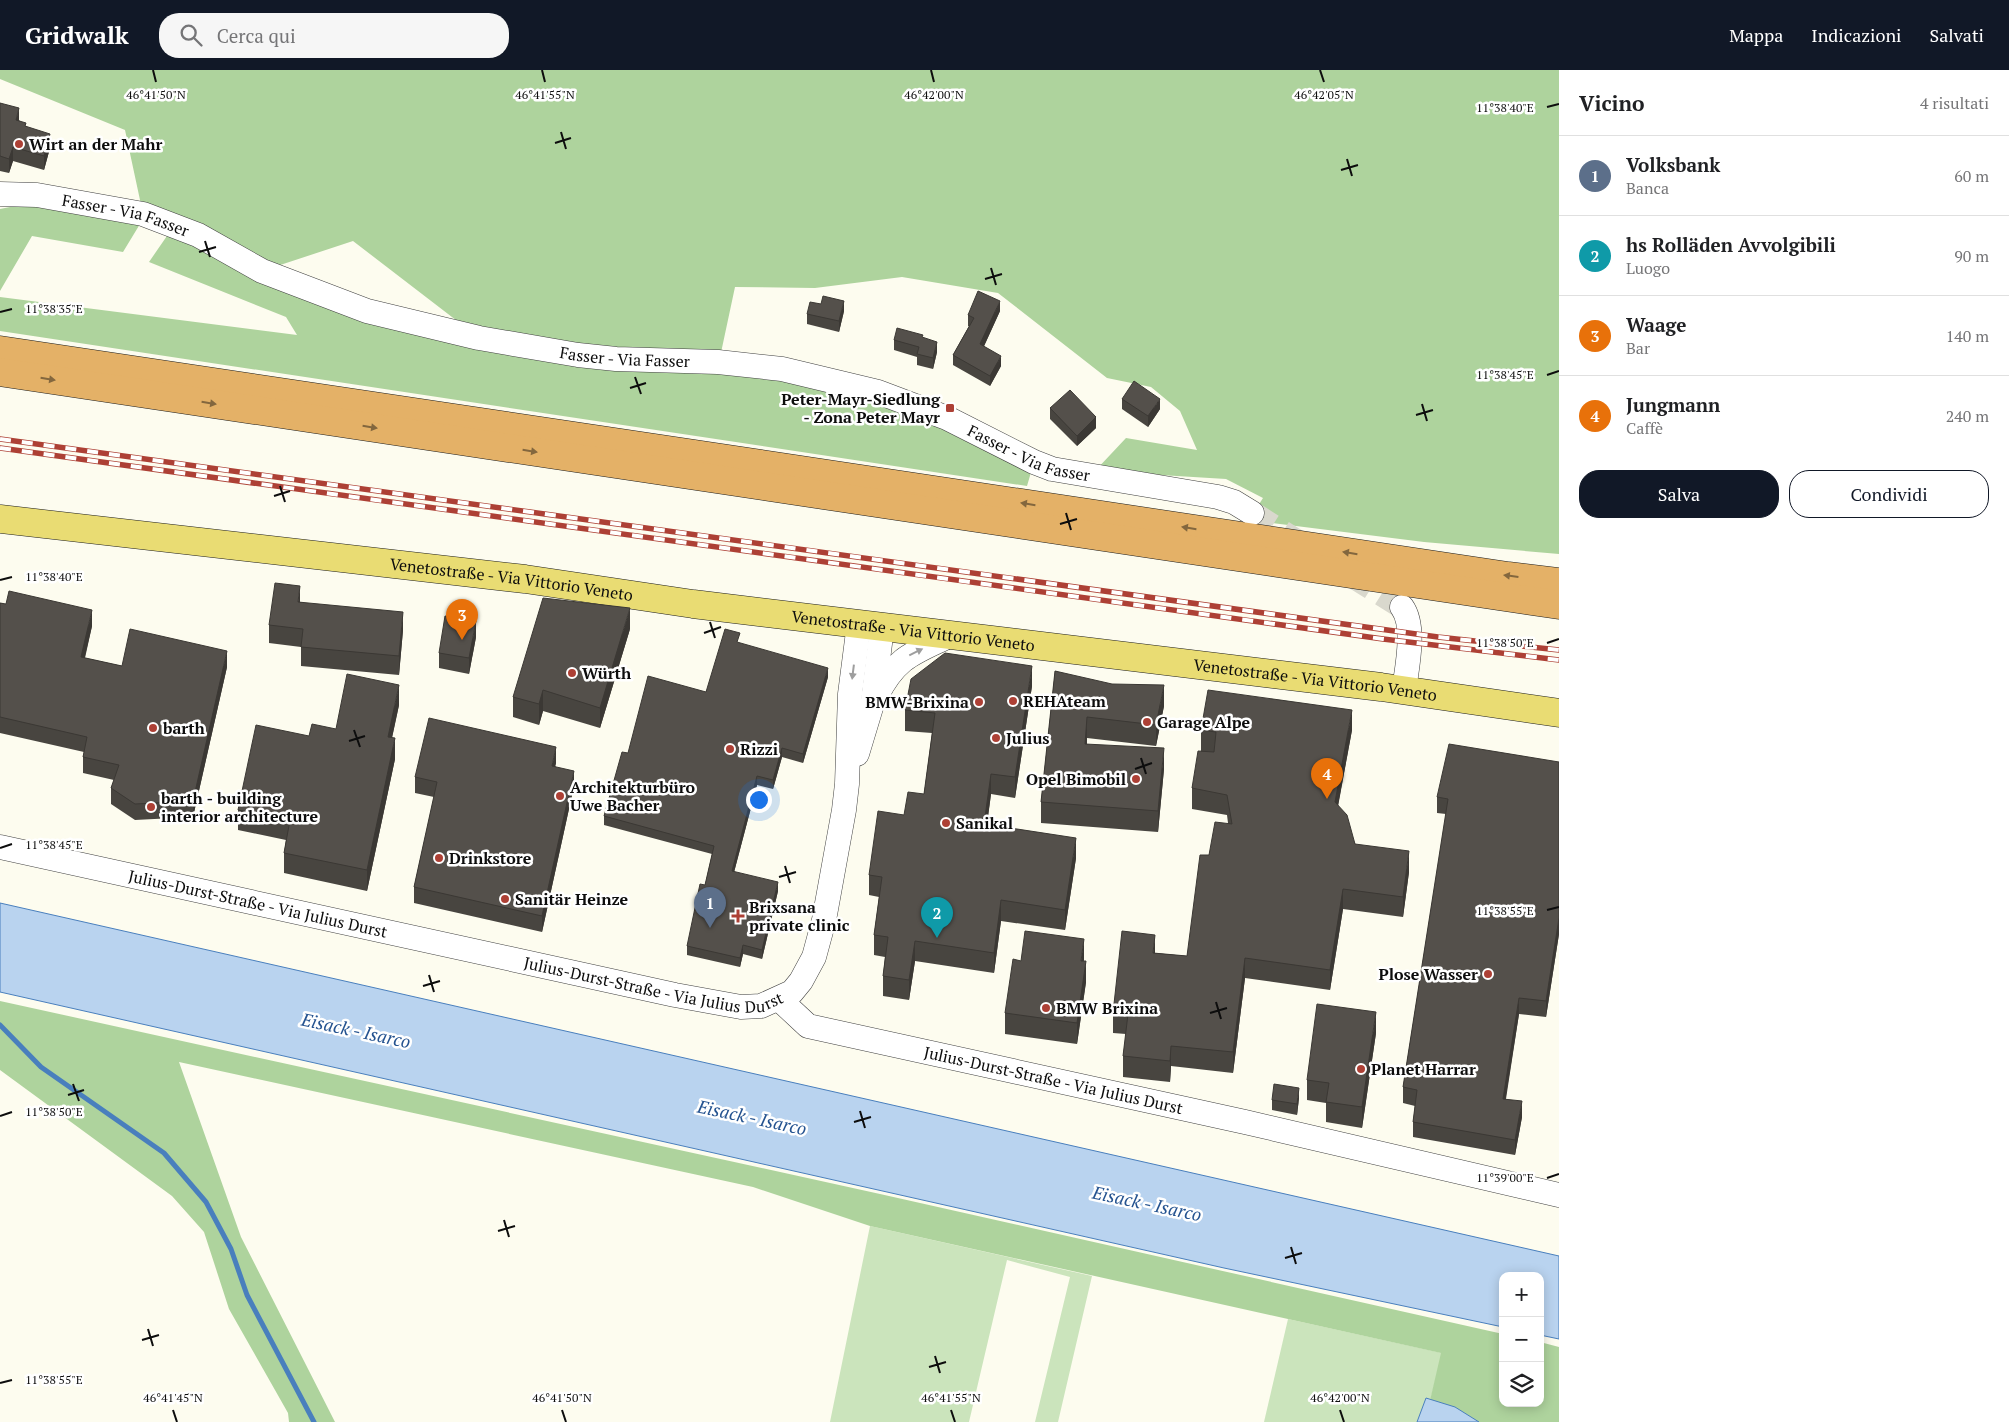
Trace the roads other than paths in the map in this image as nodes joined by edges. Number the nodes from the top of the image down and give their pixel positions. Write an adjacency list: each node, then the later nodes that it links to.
1 (0, 194): 4 (street, Fasser - Via Fasser)
2 (0, 350): 6 (highway, one-way to 2)
3 (0, 372): 7 (highway, one-way to 7)
4 (1252, 513)
5 (0, 519): 9 (main road, Venetostraße - Via Vittorio Veneto)
6 (1559, 582)
7 (1559, 605)
8 (1402, 607): 11 (street)
9 (871, 625): 10 (main road, Venetostraße - Via Vittorio Veneto); 12 (street); 14 (street, one-way to 14)
10 (951, 635): 11 (main road, Venetostraße - Via Vittorio Veneto); 12 (street, one-way to 10)
11 (1404, 690): 13 (main road, Venetostraße - Via Vittorio Veneto)
12 (873, 700): 14 (street)
13 (1559, 713)
14 (847, 784): 16 (street)
15 (0, 847): 16 (street, Julius-Durst-Straße - Via Julius Durst)
16 (780, 999): 17 (street, Julius-Durst-Straße - Via Julius Durst)
17 (1559, 1195)

